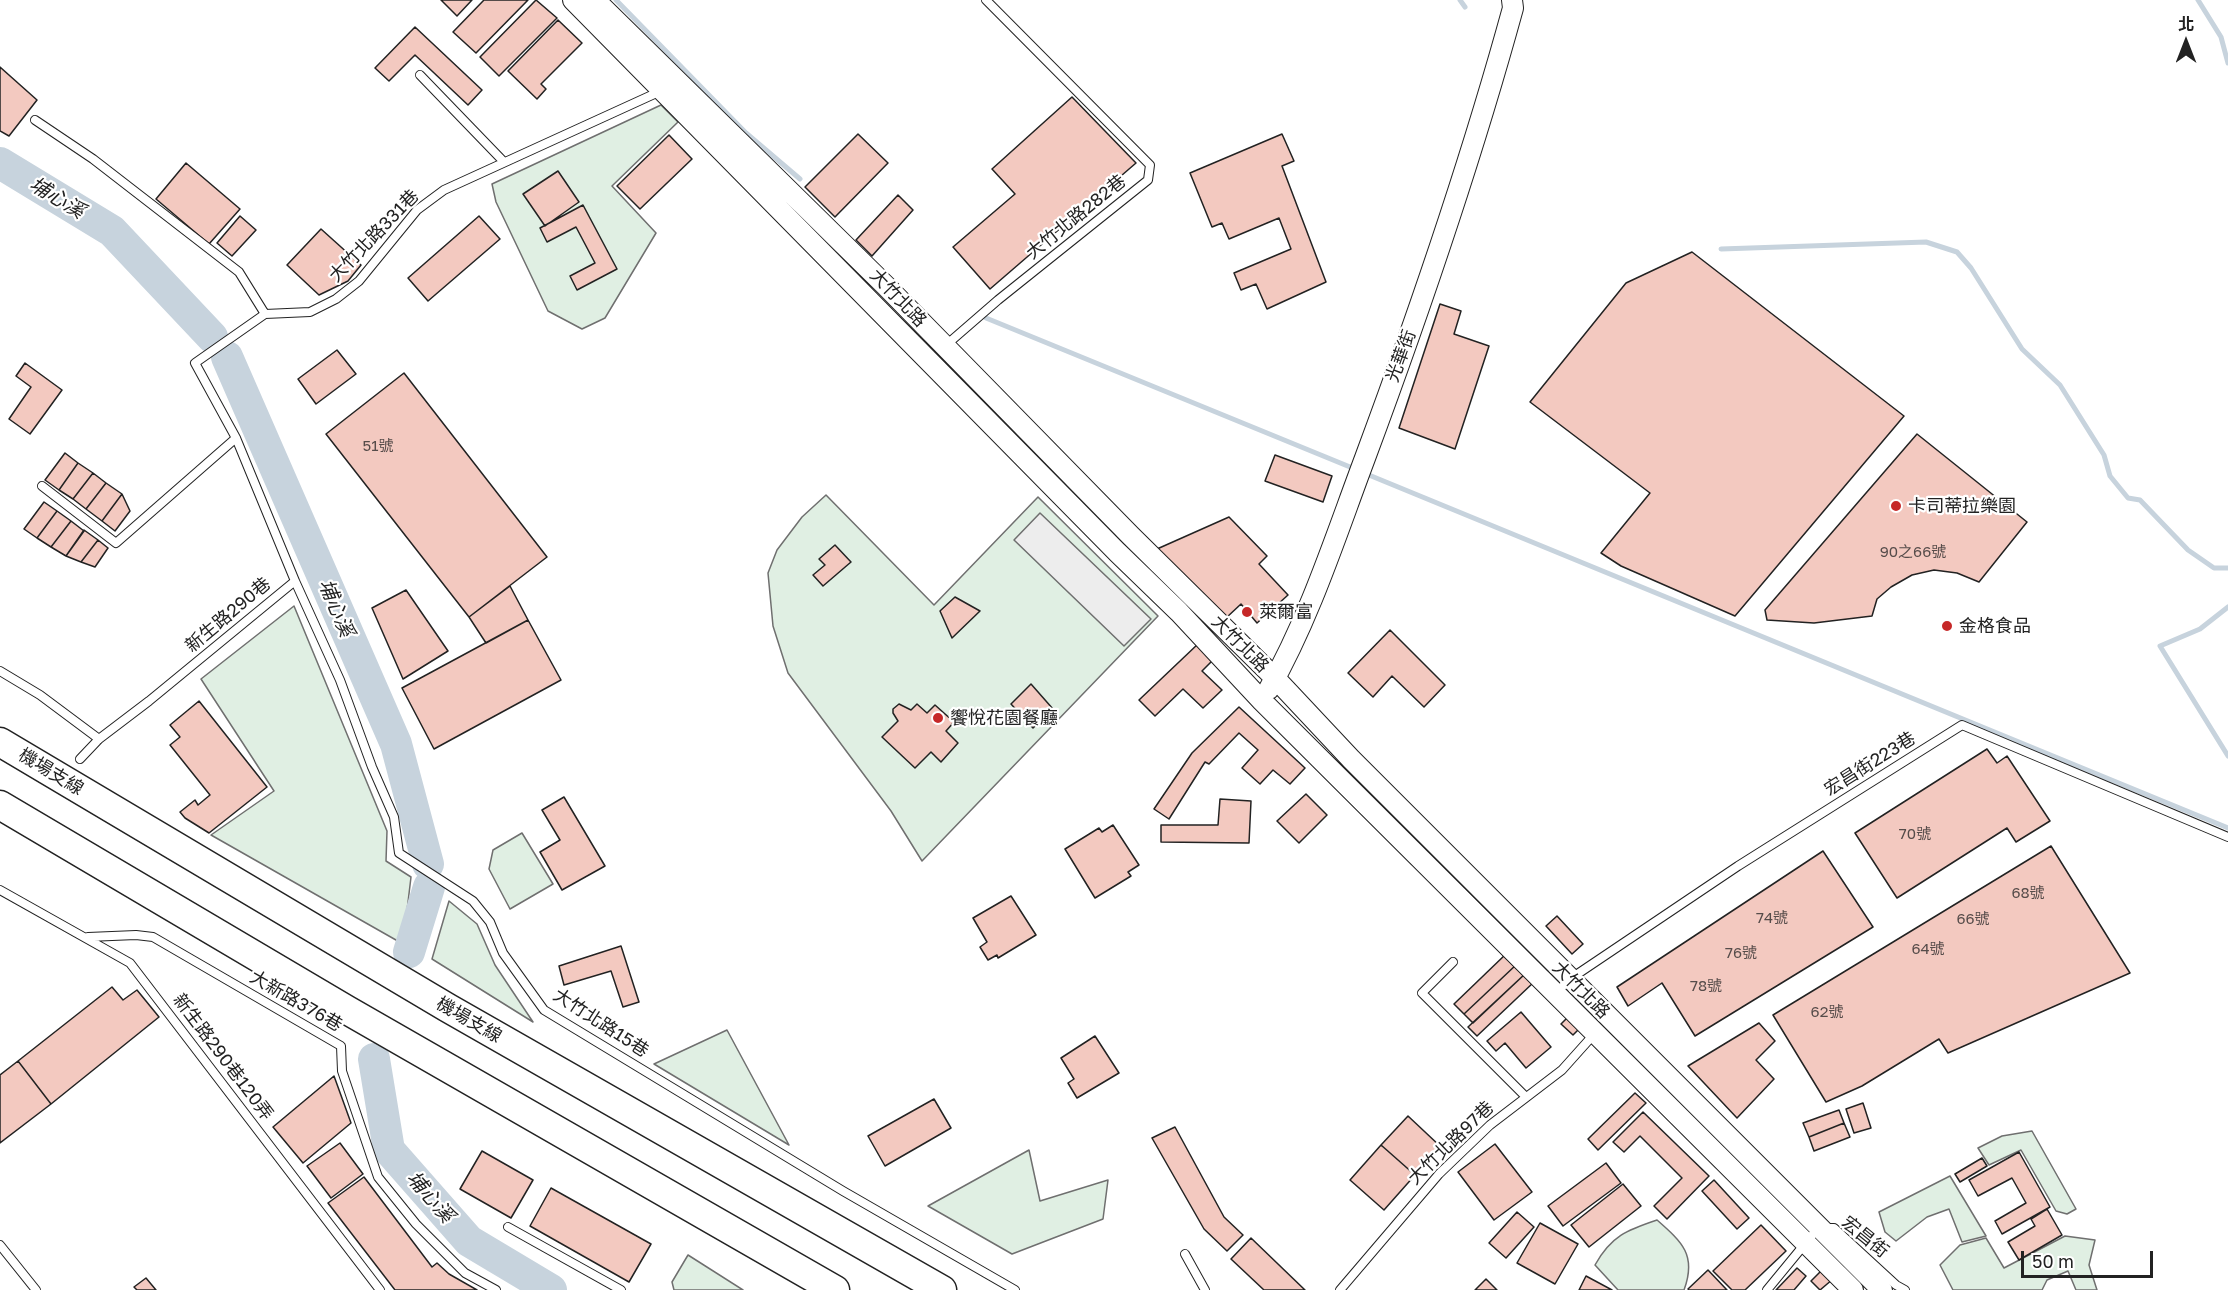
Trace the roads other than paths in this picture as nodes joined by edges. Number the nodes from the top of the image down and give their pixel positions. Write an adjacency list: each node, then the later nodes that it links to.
1 (573, 0): 6 (street, 大竹北路)
2 (595, 0): 6 (street, 大竹北路)
3 (986, 0): 10 (lane, 大竹北路282巷)
4 (1512, 0): 15 (street, 光華街)
5 (420, 75): 8 (lane)
6 (670, 86): 8 (lane, 大竹北路331巷); 10 (street, 大竹北路); 16 (street, 大竹北路)
7 (35, 120): 9 (lane)
8 (504, 162): 9 (lane, 大竹北路331巷)
9 (265, 314): 11 (lane, 新生路290巷)
10 (945, 346): 15 (street, 大竹北路)
11 (236, 438): 12 (lane); 13 (lane, 新生路290巷)
12 (42, 486)
13 (295, 581): 17 (lane, 新生路290巷); 39 (lane, 大竹北路15巷)
14 (0, 671): 17 (lane)
15 (1275, 678): 16 (street, 光華街); 25 (street, 大竹北路)
16 (1262, 701): 25 (street, 大竹北路)
17 (99, 739): 19 (lane, 新生路290巷)
18 (0, 742): 38 (highway, 機場支線)
19 (80, 759)
20 (0, 805): 37 (highway)
21 (2228, 837): 25 (lane, 宏昌街223巷)
22 (0, 890): 23 (lane, 新生路290巷120弄)
23 (88, 938): 34 (lane, 新生路290巷120弄); 35 (lane, 大新路376巷)
24 (1453, 962): 27 (lane)
25 (1563, 986): 26 (street, 大竹北路); 29 (street, 大竹北路)
26 (1597, 1032): 27 (lane, 大竹北路97巷); 30 (street, 大竹北路)
27 (1526, 1097): 41 (lane, 大竹北路97巷)
28 (508, 1227): 36 (lane)
29 (1818, 1228): 30 (lane, 宏昌街); 44 (street, 大竹北路); 45 (lane, 宏昌街)
30 (1804, 1243): 42 (lane); 43 (street, 大竹北路)
31 (0, 1245): 33 (lane)
32 (1185, 1254): 40 (lane)
33 (36, 1290)
34 (380, 1290)
35 (496, 1290)
36 (621, 1290)
37 (835, 1290)
38 (942, 1290)
39 (1015, 1290)
40 (1205, 1290)
41 (1340, 1290)
42 (1767, 1290)
43 (1853, 1290)
44 (1882, 1290)
45 (1905, 1290)

